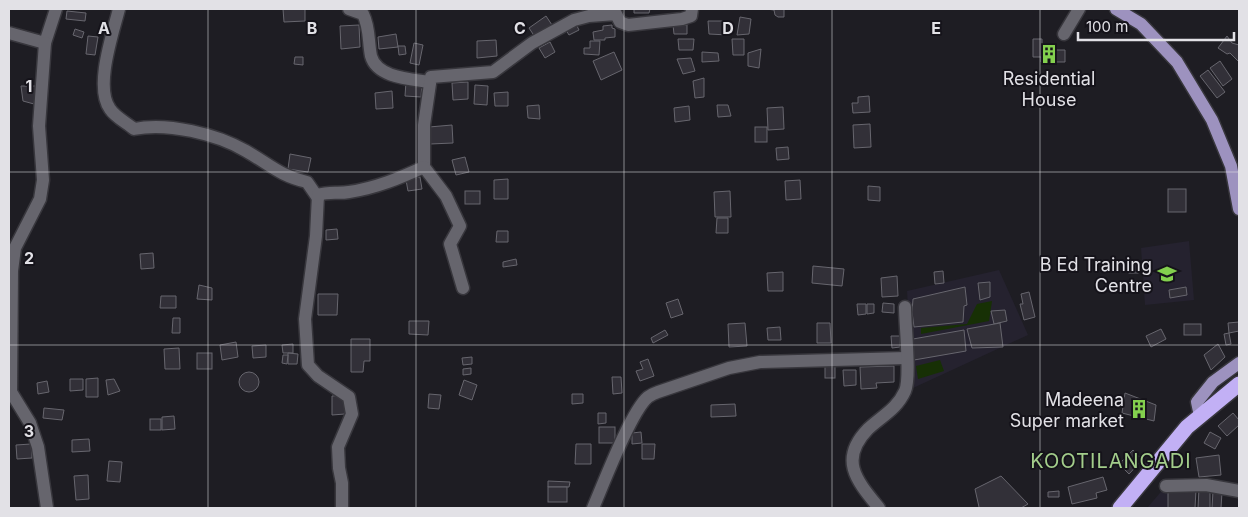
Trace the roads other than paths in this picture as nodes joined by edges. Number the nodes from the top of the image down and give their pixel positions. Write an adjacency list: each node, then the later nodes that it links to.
1 (56, 9): 9 (street)
2 (119, 9): 12 (street)
3 (349, 9): 10 (street)
4 (692, 9): 10 (street)
5 (1079, 9): 8 (street)
6 (1116, 9): 13 (main road)
7 (9, 33): 9 (street)
8 (1064, 34)
9 (45, 43): 22 (street)
10 (429, 82): 11 (street)
11 (424, 167): 12 (street); 14 (street)
12 (318, 198): 23 (street)
13 (1239, 209)
14 (463, 288)
15 (906, 307): 16 (street)
16 (906, 358): 24 (street); 25 (street)
17 (1239, 363): 19 (main road)
18 (1239, 384): 19 (highway)
19 (1200, 416): 26 (highway)
20 (1166, 486): 21 (street)
21 (1239, 491)
22 (47, 508)
23 (342, 508)
24 (593, 508)
25 (879, 508)
26 (1119, 508)

